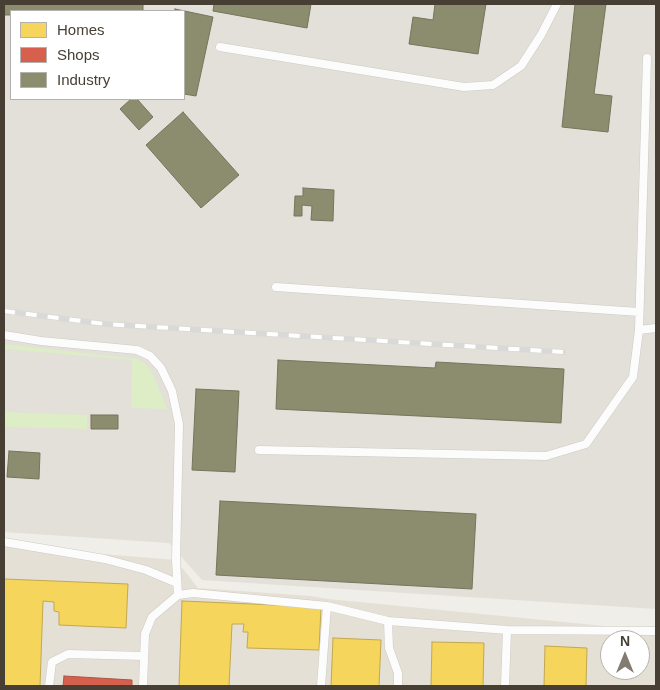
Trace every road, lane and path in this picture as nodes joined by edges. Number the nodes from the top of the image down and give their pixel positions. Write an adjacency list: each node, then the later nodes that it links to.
1 (557, 4): 2 (lane)
2 (220, 47)
3 (647, 58): 5 (lane)
4 (276, 287): 5 (lane)
5 (639, 312): 7 (lane)
6 (656, 328): 7 (lane)
7 (639, 330): 9 (lane)
8 (4, 335): 11 (lane)
9 (259, 450)
10 (4, 542): 11 (lane)
11 (177, 583): 12 (lane)
12 (178, 595): 13 (lane); 17 (lane)
13 (327, 606): 14 (lane); 20 (lane)
14 (388, 621): 15 (lane); 21 (lane)
15 (507, 630): 16 (lane); 22 (lane)
16 (656, 631)
17 (144, 656): 18 (lane); 19 (lane)
18 (49, 686)
19 (143, 686)
20 (320, 686)
21 (398, 686)
22 (505, 686)

